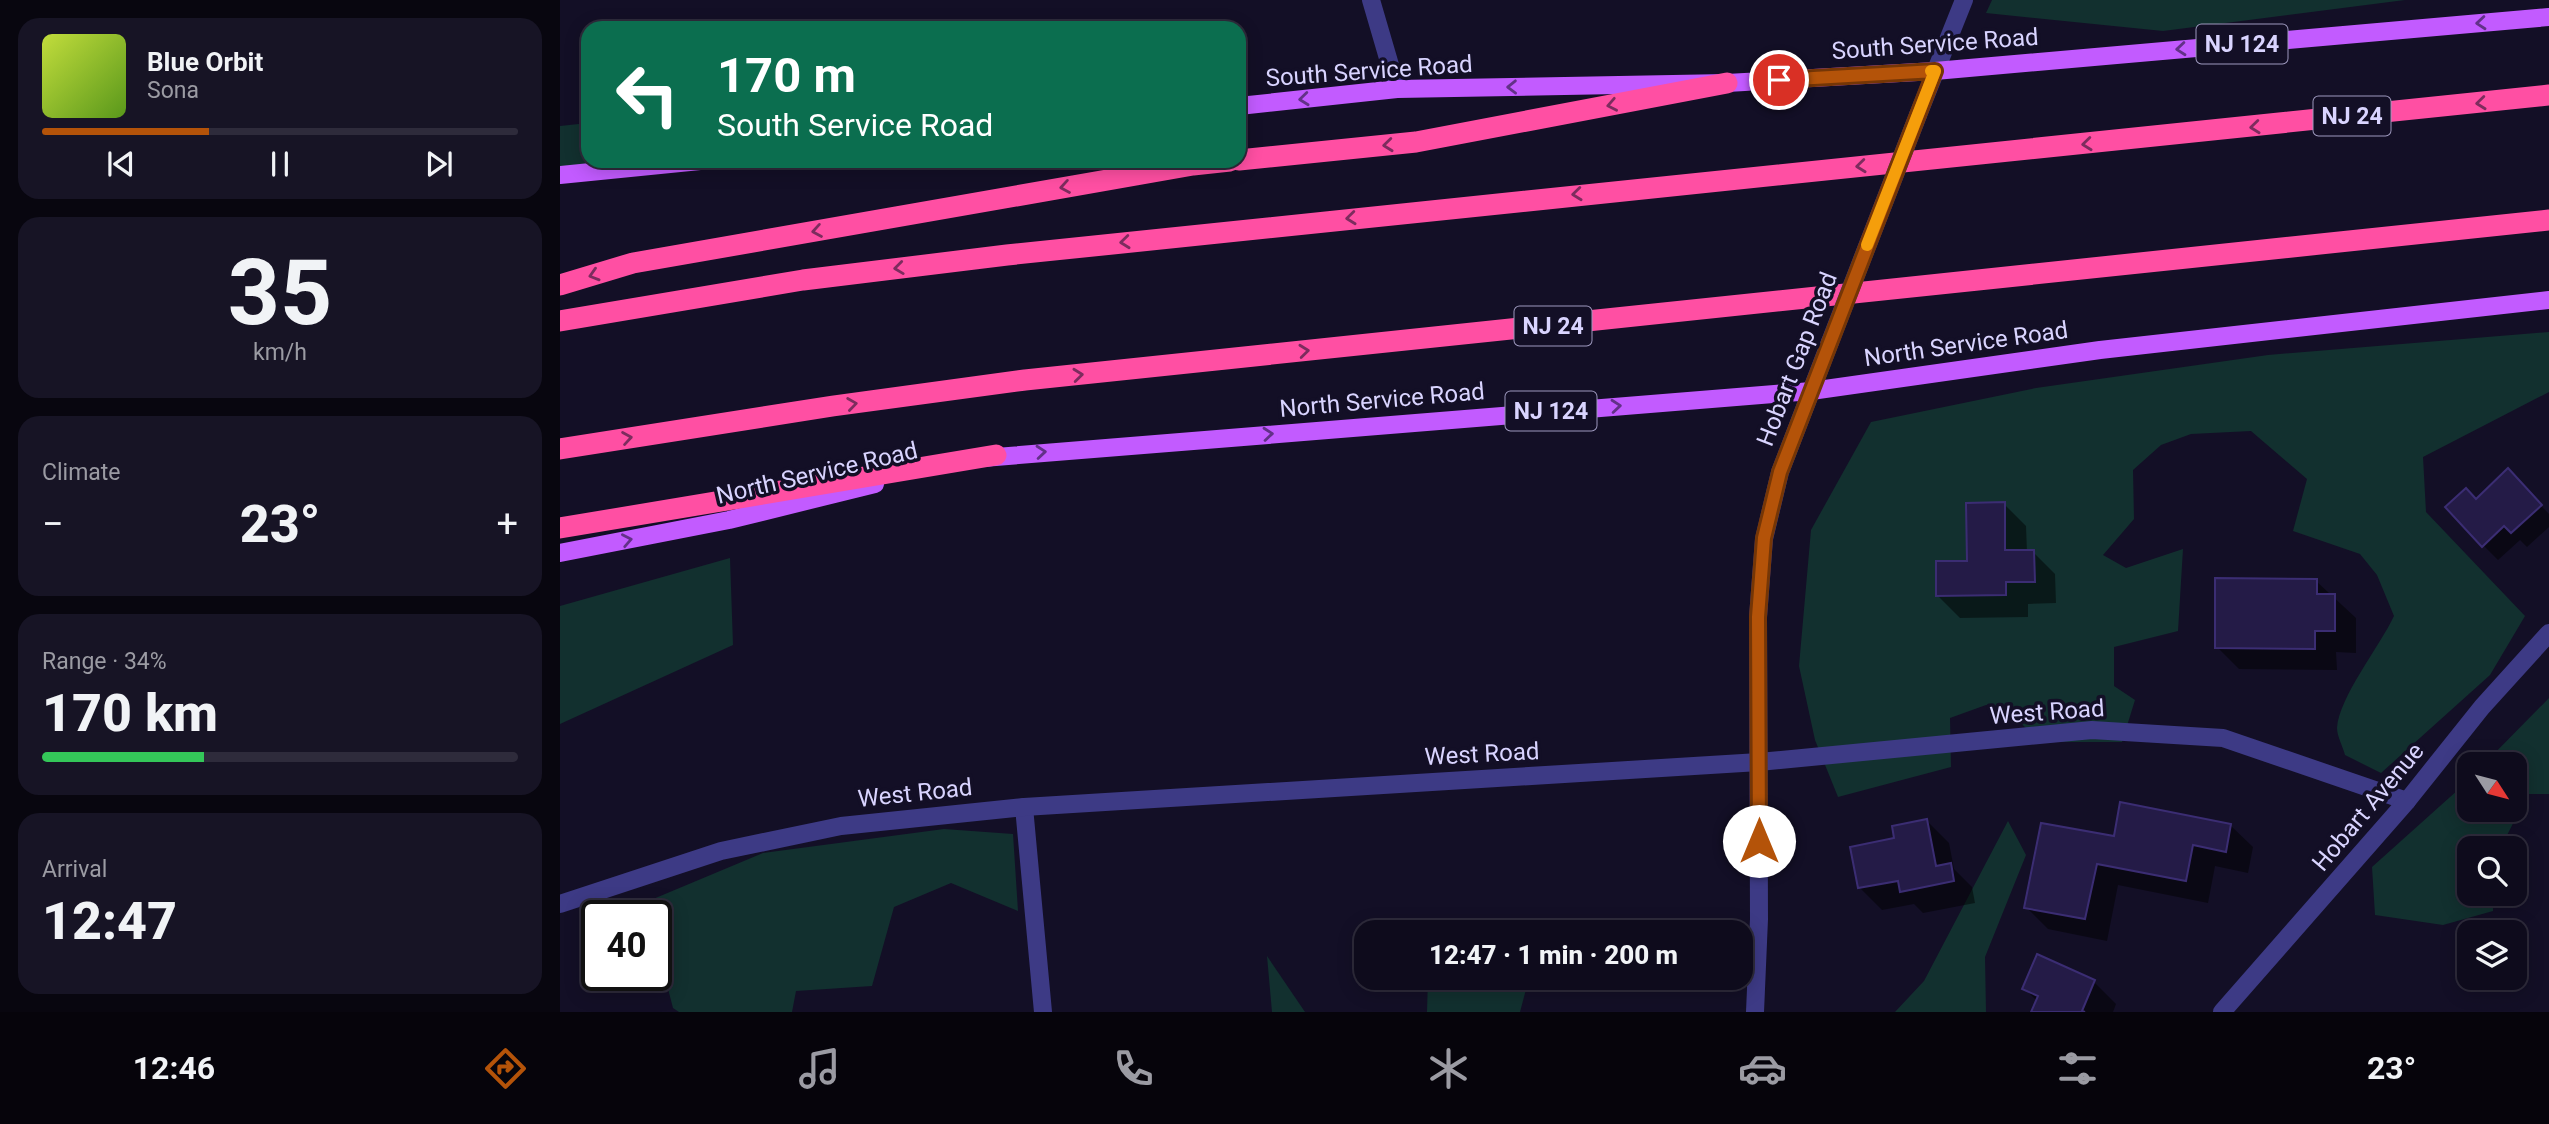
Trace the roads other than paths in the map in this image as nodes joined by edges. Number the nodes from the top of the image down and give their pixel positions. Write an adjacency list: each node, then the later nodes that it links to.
1 (1371, 0): 6 (street)
2 (1964, 0): 4 (street)
3 (2549, 17): 4 (main road, South Service Road / NJ 124, one-way to 4)
4 (1935, 71): 5 (main road, South Service Road / NJ 124); 17 (street, Hobart Gap Road, bridge)
5 (1727, 83): 6 (main road, South Service Road / NJ 124, one-way to 6); 9 (highway, one-way to 9)
6 (1397, 89): 8 (main road, South Service Road / NJ 124, one-way to 8)
7 (2549, 95): 16 (highway, NJ 24, one-way to 16)
8 (1246, 105)
9 (1246, 159)
10 (635, 168): 12 (main road)
11 (1176, 168): 14 (highway, one-way to 14)
12 (560, 176)
13 (2549, 220): 18 (highway, NJ 24, one-way to 13)
14 (560, 285)
15 (2549, 300): 17 (main road, North Service Road / NJ 124)
16 (560, 321)
17 (1811, 391): 19 (main road, North Service Road / NJ 124, one-way to 17); 23 (street, Hobart Gap Road)
18 (560, 449)
19 (996, 455): 20 (highway); 21 (main road, North Service Road / NJ 124, one-way to 19)
20 (560, 528)
21 (560, 553)
22 (2549, 632): 24 (street, Hobart Avenue)
23 (1759, 762): 24 (street, West Road); 25 (street, West Road); 28 (street, Hobart Gap Road)
24 (2407, 801): 29 (street, Hobart Avenue)
25 (1024, 807): 26 (street, West Road); 27 (street)
26 (560, 904)
27 (1042, 1012)
28 (1755, 1012)
29 (2222, 1012)

